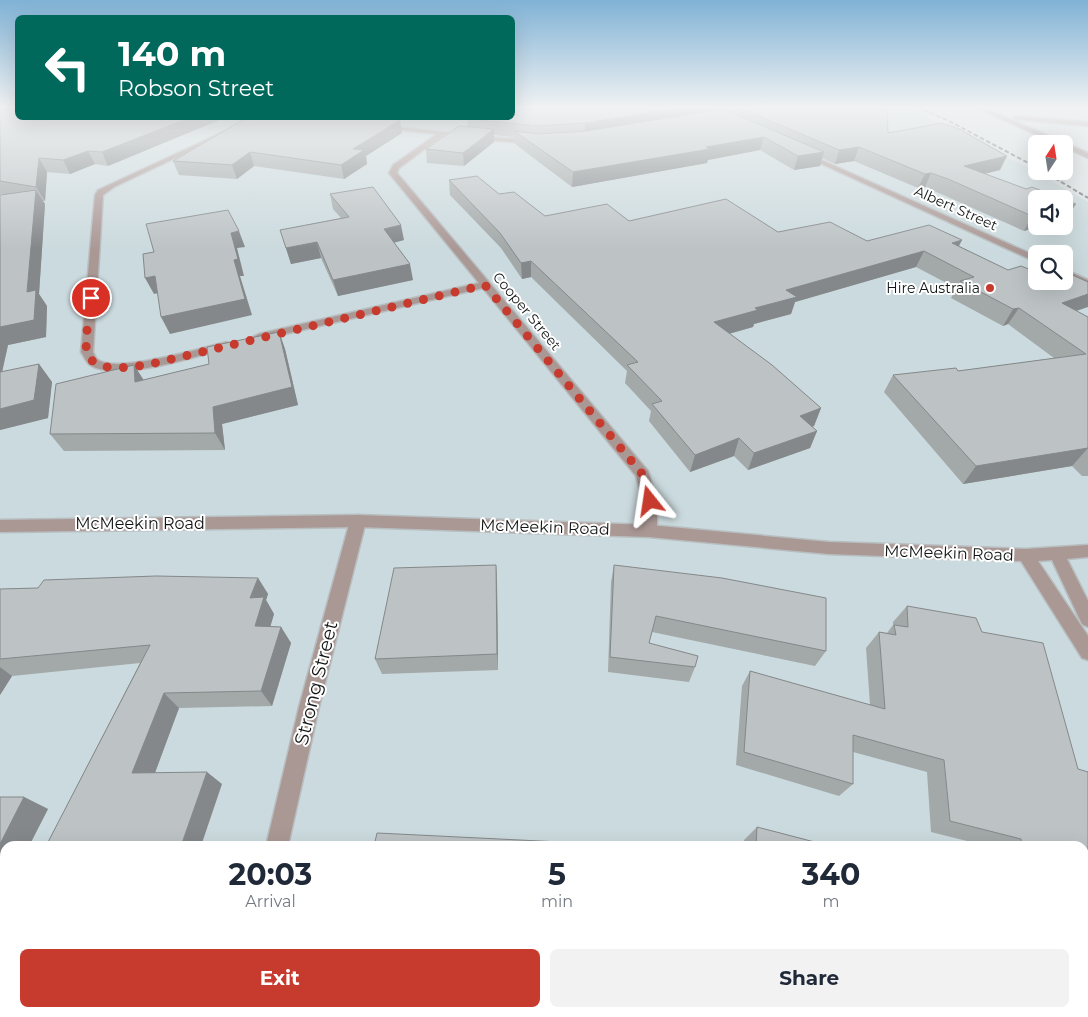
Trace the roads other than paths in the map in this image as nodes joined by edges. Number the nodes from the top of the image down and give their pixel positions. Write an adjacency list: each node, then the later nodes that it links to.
1 (179, 154): 7 (street)
2 (415, 154): 7 (street, Cooper Street)
3 (804, 154): 4 (street, Albert Street)
4 (1028, 255)
5 (1073, 276): 6 (street)
6 (1088, 284)
7 (485, 285): 10 (street, Cooper Street)
8 (358, 521): 9 (street, McMeekin Road); 10 (street, McMeekin Road); 16 (street, Strong Street)
9 (0, 526)
10 (649, 531): 13 (street, McMeekin Road)
11 (1088, 551): 12 (street, McMeekin Road)
12 (1057, 554): 13 (street, McMeekin Road); 14 (street)
13 (1026, 555): 15 (street)
14 (1088, 620)
15 (1088, 652)
16 (279, 841)

